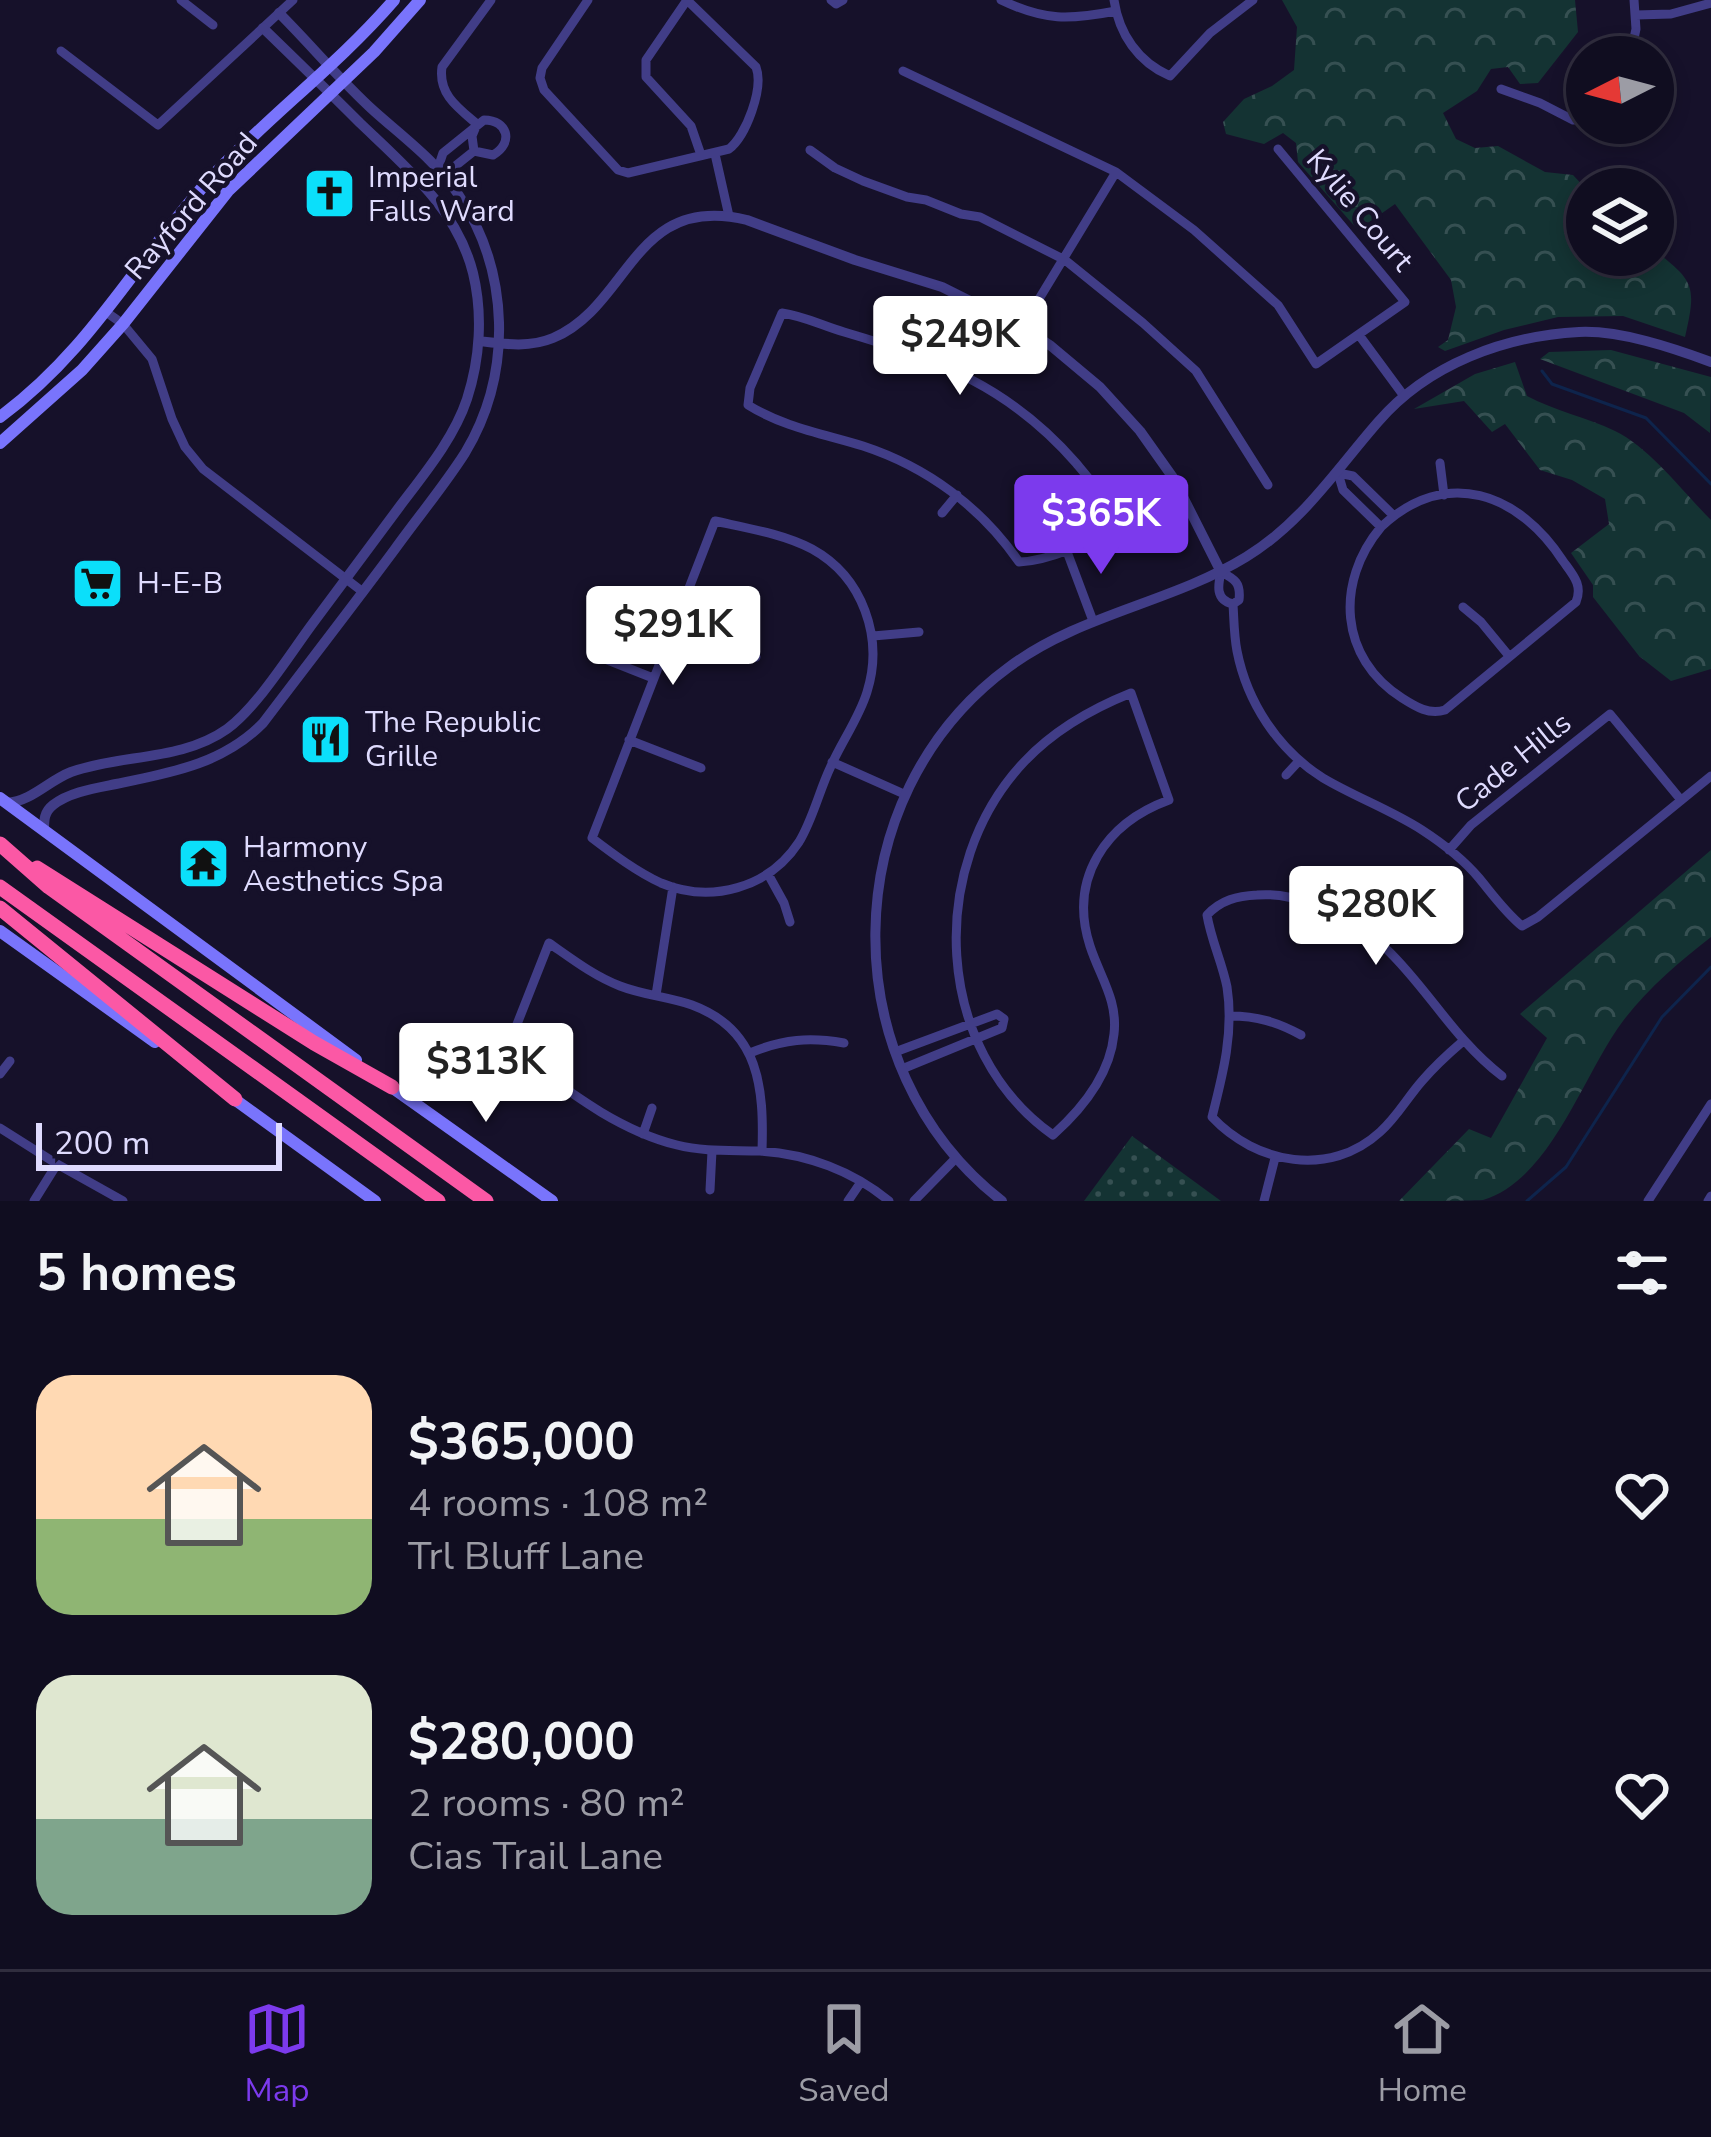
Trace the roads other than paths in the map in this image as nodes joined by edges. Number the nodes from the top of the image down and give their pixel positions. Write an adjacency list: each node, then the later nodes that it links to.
1 (181, 0): 15 (street)
2 (292, 0): 13 (street)
3 (394, 0): 19 (main road, Rayford Road)
4 (420, 0): 22 (main road, Rayford Road)
5 (490, 0): 26 (street)
6 (589, 0): 31 (street)
7 (687, 0): 30 (street); 31 (street)
8 (1001, 0): 12 (street)
9 (1634, 0): 14 (street)
10 (1245, 2): 12 (street)
11 (1711, 3): 14 (street)
12 (1115, 6)
13 (279, 13): 16 (street); 19 (street)
14 (1636, 15): 17 (street)
15 (213, 26)
16 (263, 28): 18 (street); 21 (street)
17 (1635, 36)
18 (62, 51)
19 (332, 66): 21 (main road, Rayford Road); 22 (street)
20 (903, 71): 33 (street)
21 (316, 80): 24 (street); 37 (main road, Rayford Road)
22 (344, 82): 24 (main road, Rayford Road); 32 (street)
23 (1501, 89): 25 (street)
24 (331, 94): 34 (street); 38 (main road, Rayford Road)
25 (1566, 112)
26 (477, 124): 29 (street); 29 (street); 32 (street)
27 (1278, 149): 40 (street, Kylie Court)
28 (810, 150): 36 (street)
29 (474, 151): 32 (street)
30 (715, 154): 31 (street); 35 (street)
31 (701, 155)
32 (438, 168): 34 (street); 42 (street)
33 (1116, 172): 36 (street); 40 (street)
34 (424, 185): 41 (street)
35 (729, 216): 39 (street); 42 (street)
36 (1064, 260): 39 (street); 54 (street)
37 (106, 312): 38 (street); 44 (main road, Rayford Road)
38 (123, 325): 48 (main road, Rayford Road); 65 (street)
39 (1022, 327): 64 (street)
40 (1359, 335): 45 (street)
41 (479, 341): 42 (street); 53 (street)
42 (499, 344): 55 (street)
43 (1711, 362): 45 (street)
44 (35, 388): 46 (main road, Rayford Road); 48 (street)
45 (1403, 396): 52 (street)
46 (16, 404): 47 (main road, Rayford Road); 49 (street)
47 (0, 417)
48 (28, 420): 49 (main road, Rayford Road)
49 (12, 434): 50 (main road, Rayford Road)
50 (0, 443)
51 (1440, 463): 57 (street)
52 (1338, 473): 58 (street); 59 (street); 64 (street)
53 (419, 481): 55 (street); 65 (street)
54 (1268, 485)
55 (434, 494): 66 (street)
56 (957, 495): 60 (street); 63 (street); 63 (street)
57 (1444, 495): 61 (street); 72 (street)
58 (1373, 496): 59 (street); 61 (street)
59 (1362, 508): 62 (street)
60 (942, 513)
61 (1394, 515): 62 (street)
62 (1381, 526): 72 (street)
63 (1066, 549): 68 (street)
64 (1221, 572): 68 (street); 77 (street)
65 (347, 579): 66 (street); 84 (street)
66 (363, 592): 85 (street)
67 (1463, 607): 72 (street)
68 (1093, 621): 82 (street)
69 (674, 624): 71 (street); 73 (street); 75 (street)
70 (920, 632): 71 (street)
71 (873, 636): 78 (street)
72 (1509, 656)
73 (756, 657)
74 (604, 658): 75 (street)
75 (653, 678): 76 (street)
76 (629, 740): 79 (street); 90 (street)
77 (1299, 760): 80 (street); 87 (street)
78 (832, 762): 82 (street); 88 (street)
79 (701, 768)
80 (1286, 775)
81 (1711, 776): 83 (street)
82 (904, 794): 101 (street)
83 (1681, 800): 87 (street); 87 (street, Cade Hills)
84 (3, 801): 85 (main road)
85 (44, 831): 107 (main road)
86 (2, 845): 107 (highway); 126 (highway)
87 (1449, 850)
88 (768, 874): 90 (street); 92 (street)
89 (0, 887): 125 (highway)
90 (674, 887): 94 (street)
91 (0, 908): 108 (highway)
92 (790, 922)
93 (0, 931): 108 (main road)
94 (656, 995): 102 (street); 114 (street)
95 (1230, 1016): 97 (street); 99 (street); 118 (street)
96 (970, 1024): 98 (street); 98 (street); 98 (street); 101 (street)
97 (1301, 1035)
98 (977, 1039): 104 (street)
99 (1462, 1042): 106 (street); 118 (street)
100 (844, 1043): 102 (street)
101 (895, 1052): 104 (street)
102 (750, 1053): 116 (street)
103 (10, 1061): 105 (street)
104 (902, 1069): 117 (street)
105 (0, 1075)
106 (1502, 1076)
107 (392, 1087): 127 (main road)
108 (235, 1099): 124 (main road)
109 (1711, 1104): 111 (street)
110 (652, 1108): 114 (street)
111 (1701, 1119): 112 (street); 133 (street)
112 (1711, 1127)
113 (0, 1128): 119 (street)
114 (643, 1134): 115 (street)
115 (712, 1151): 116 (street); 121 (street)
116 (763, 1151): 120 (street)
117 (956, 1157): 130 (street); 131 (street)
118 (1275, 1158): 132 (street)
119 (57, 1164): 122 (street); 123 (street)
120 (861, 1182): 128 (street); 129 (street)
121 (710, 1190)
122 (34, 1201)
123 (123, 1201)
124 (375, 1201)
125 (438, 1201)
126 (486, 1201)
127 (551, 1201)
128 (848, 1201)
129 (889, 1201)
130 (914, 1201)
131 (1002, 1201)
132 (1264, 1201)
133 (1648, 1201)

